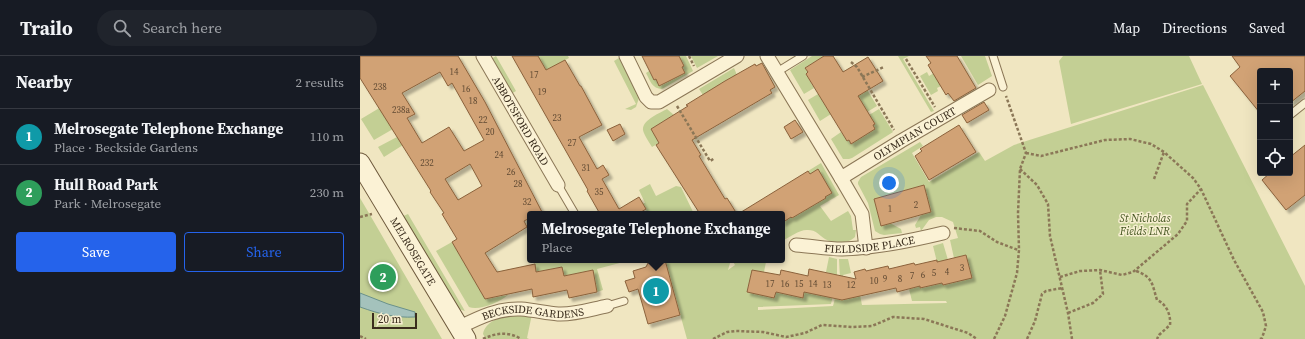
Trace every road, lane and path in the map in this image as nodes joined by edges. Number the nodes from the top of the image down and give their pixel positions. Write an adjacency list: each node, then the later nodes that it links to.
1 (483, 56): 26 (street, ABBOTSFORD ROAD)
2 (626, 56): 14 (street)
3 (737, 56): 14 (street)
4 (767, 56): 10 (street)
5 (803, 56): 10 (lane)
6 (993, 56): 12 (lane)
7 (906, 59): 17 (path)
8 (851, 62): 11 (path)
9 (884, 67): 11 (path)
10 (777, 72): 24 (street)
11 (862, 77): 18 (path)
12 (1003, 87): 20 (path)
13 (989, 90): 17 (street, OLYMPIAN COURT)
14 (671, 95): 21 (path)
15 (1305, 103): 16 (lane)
16 (1293, 113)
17 (941, 118): 18 (street, OLYMPIAN COURT)
18 (901, 141): 24 (street, OLYMPIAN COURT)
19 (1164, 152): 20 (path); 25 (path); 27 (path)
20 (1026, 153): 23 (path)
21 (715, 158)
22 (360, 163): 40 (street, MELROSEGATE)
23 (1020, 169): 32 (path); 35 (path)
24 (841, 178): 31 (street)
25 (1154, 179)
26 (558, 185): 28 (lane)
27 (1201, 189): 34 (path); 51 (path)
28 (573, 211)
29 (943, 233): 31 (street, FIELDSIDE PLACE); 32 (path)
30 (796, 245): 31 (street, FIELDSIDE PLACE)
31 (866, 248)
32 (1019, 250): 47 (path)
33 (1100, 270): 34 (path); 35 (path); 39 (path)
34 (1135, 270): 50 (path)
35 (1060, 277): 36 (path)
36 (1062, 288): 39 (path); 48 (path)
37 (624, 301): 38 (lane)
38 (607, 306): 40 (street, BECKSIDE GARDENS)
39 (1068, 312): 49 (path)
40 (463, 333)
41 (360, 336): 42 (path)
42 (366, 339)
43 (483, 339): 44 (path)
44 (521, 339)
45 (713, 339): 46 (path)
46 (977, 339)
47 (994, 339)
48 (1027, 339)
49 (1072, 339)
50 (1157, 339)
51 (1260, 339)

